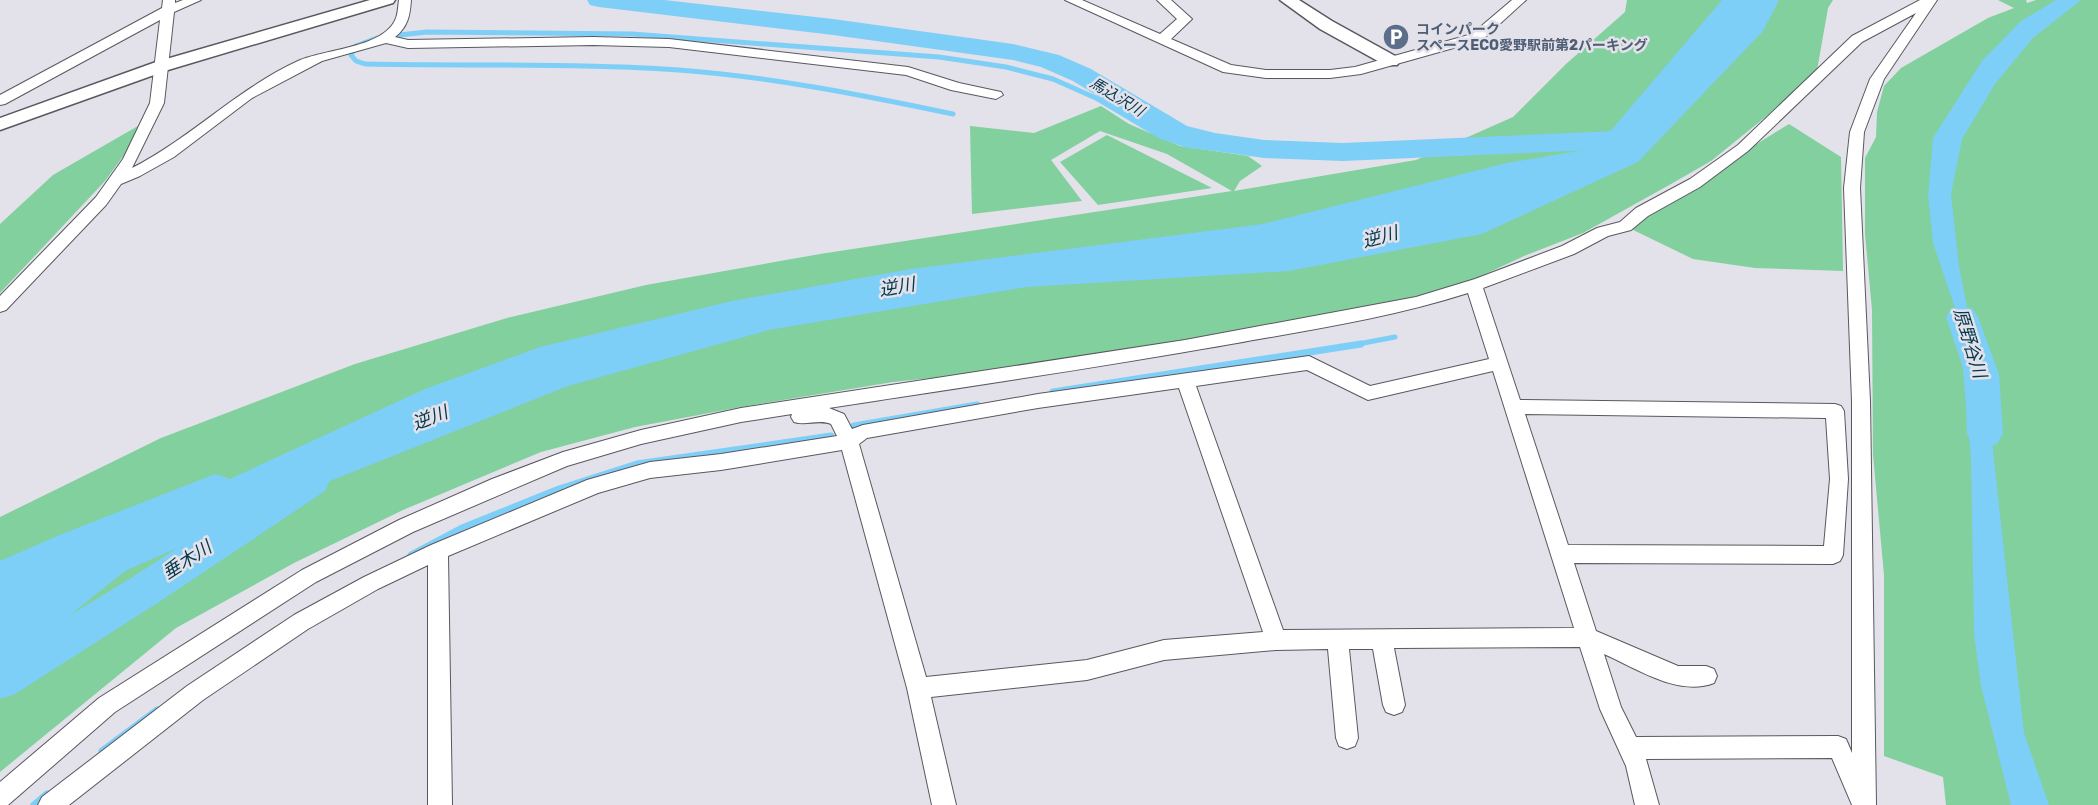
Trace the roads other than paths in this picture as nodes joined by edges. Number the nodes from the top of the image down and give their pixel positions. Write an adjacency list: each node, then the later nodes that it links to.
1 (195, 0): 9 (street)
2 (387, 0): 13 (street)
3 (405, 0): 10 (street)
4 (1071, 0): 11 (street)
5 (1163, 0): 11 (street)
6 (1288, 0): 12 (street)
7 (1520, 0): 12 (street)
8 (1930, 0): 18 (street); 37 (street)
9 (169, 5): 13 (street); 15 (street)
10 (387, 39): 14 (street); 17 (street)
11 (1162, 40): 12 (street)
12 (1391, 61)
13 (162, 66): 16 (street); 17 (street)
14 (996, 95)
15 (0, 101)
16 (0, 124)
17 (116, 180): 19 (street)
18 (1474, 285): 20 (street); 23 (street)
19 (0, 306)
20 (1500, 363): 21 (street); 22 (street)
21 (1185, 381): 24 (street); 29 (street)
22 (1514, 407): 26 (street); 26 (street)
23 (664, 432): 24 (street); 36 (street)
24 (849, 441): 25 (street); 32 (street)
25 (438, 551): 38 (street); 39 (street)
26 (1561, 554): 27 (street)
27 (1588, 637): 28 (street); 31 (street); 35 (street)
28 (1382, 639): 30 (street); 33 (street)
29 (1276, 640): 30 (street); 32 (street)
30 (1338, 640): 34 (street)
31 (1706, 676)
32 (918, 688): 40 (street)
33 (1394, 705)
34 (1347, 738)
35 (1629, 748): 37 (street); 41 (street)
36 (0, 797)
37 (1864, 804)
38 (50, 805)
39 (440, 805)
40 (944, 805)
41 (1647, 805)

